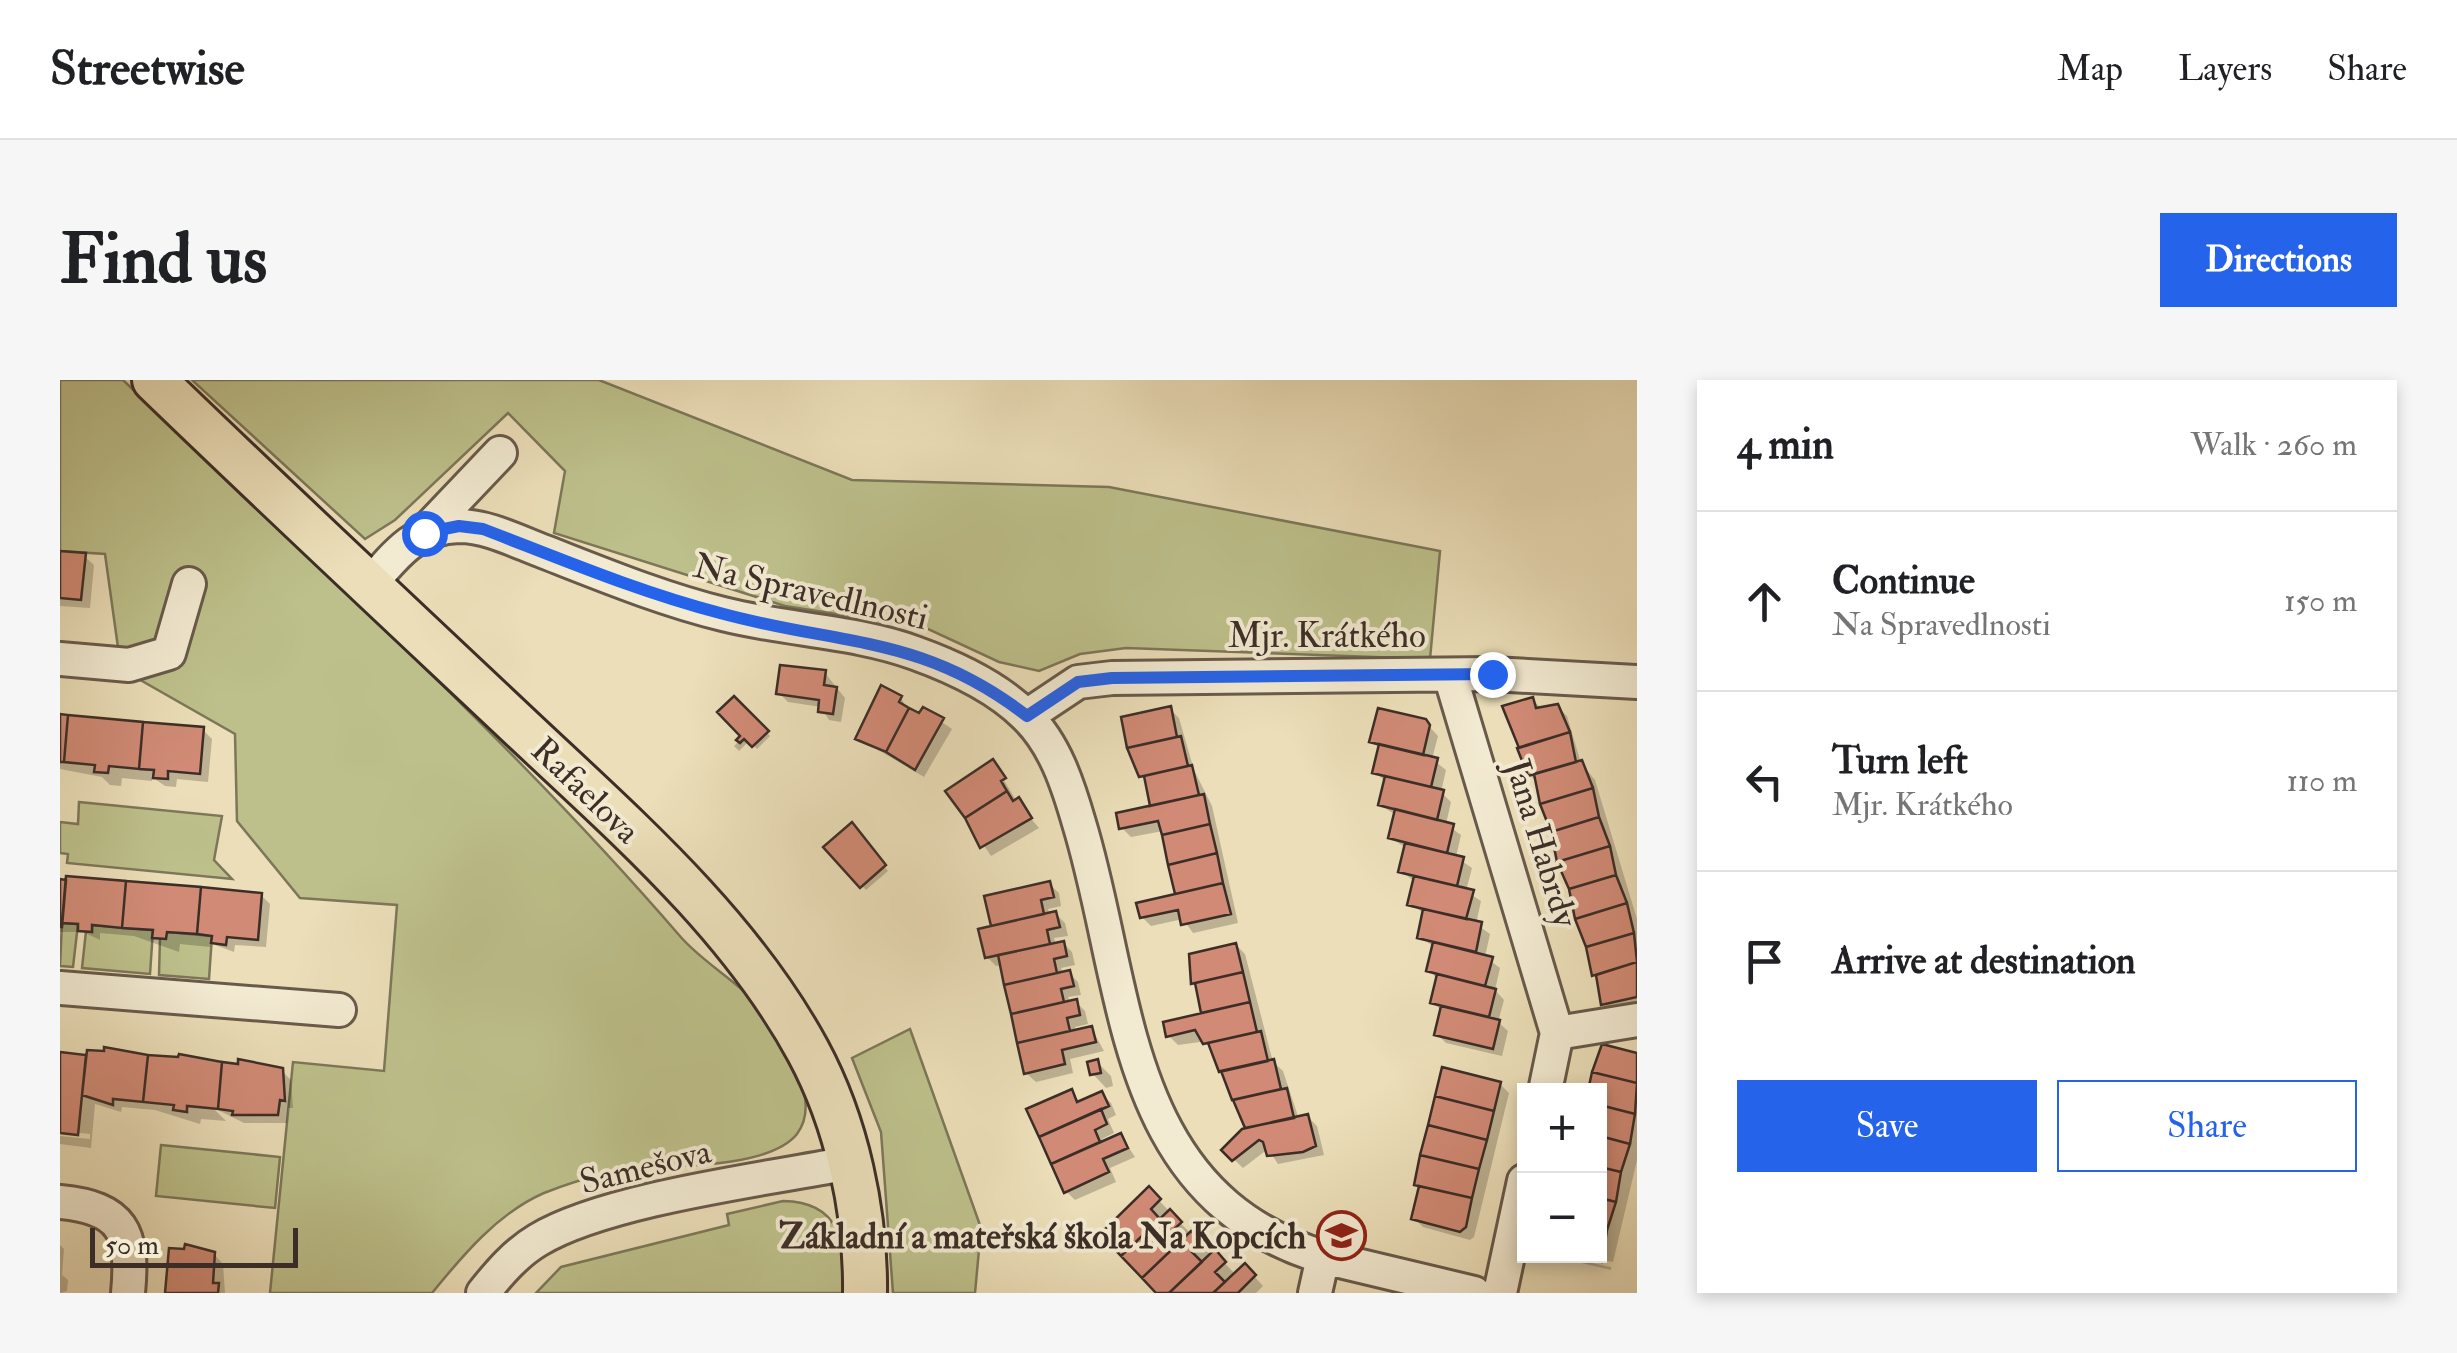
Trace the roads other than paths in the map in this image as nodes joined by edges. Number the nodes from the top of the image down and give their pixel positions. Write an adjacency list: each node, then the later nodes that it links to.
1 (154, 380): 5 (main road, Rafaelova)
2 (500, 453): 3 (street)
3 (424, 533): 5 (street); 9 (street, Na Spravedlnosti)
4 (188, 584): 6 (street)
5 (369, 586): 15 (main road, Rafaelova)
6 (60, 659)
7 (1450, 675): 8 (street, Mjr. Krátkého); 9 (street, Mjr. Krátkého); 13 (street, Jana Habrdy)
8 (1637, 682)
9 (1027, 716): 18 (street, Na Spravedlnosti)
10 (60, 988): 11 (street)
11 (339, 1010)
12 (1637, 1020): 13 (street)
13 (1557, 1033): 14 (street, Jana Habrdy)
14 (1546, 1083)
15 (849, 1163): 20 (street, Samešova); 21 (main road, Rafaelova)
16 (60, 1202): 19 (street)
17 (1517, 1214): 24 (street)
18 (1323, 1256): 22 (street); 23 (street, Na Spravedlnosti)
19 (128, 1293)
20 (483, 1293)
21 (865, 1293)
22 (1314, 1293)
23 (1474, 1293)
24 (1500, 1293)

